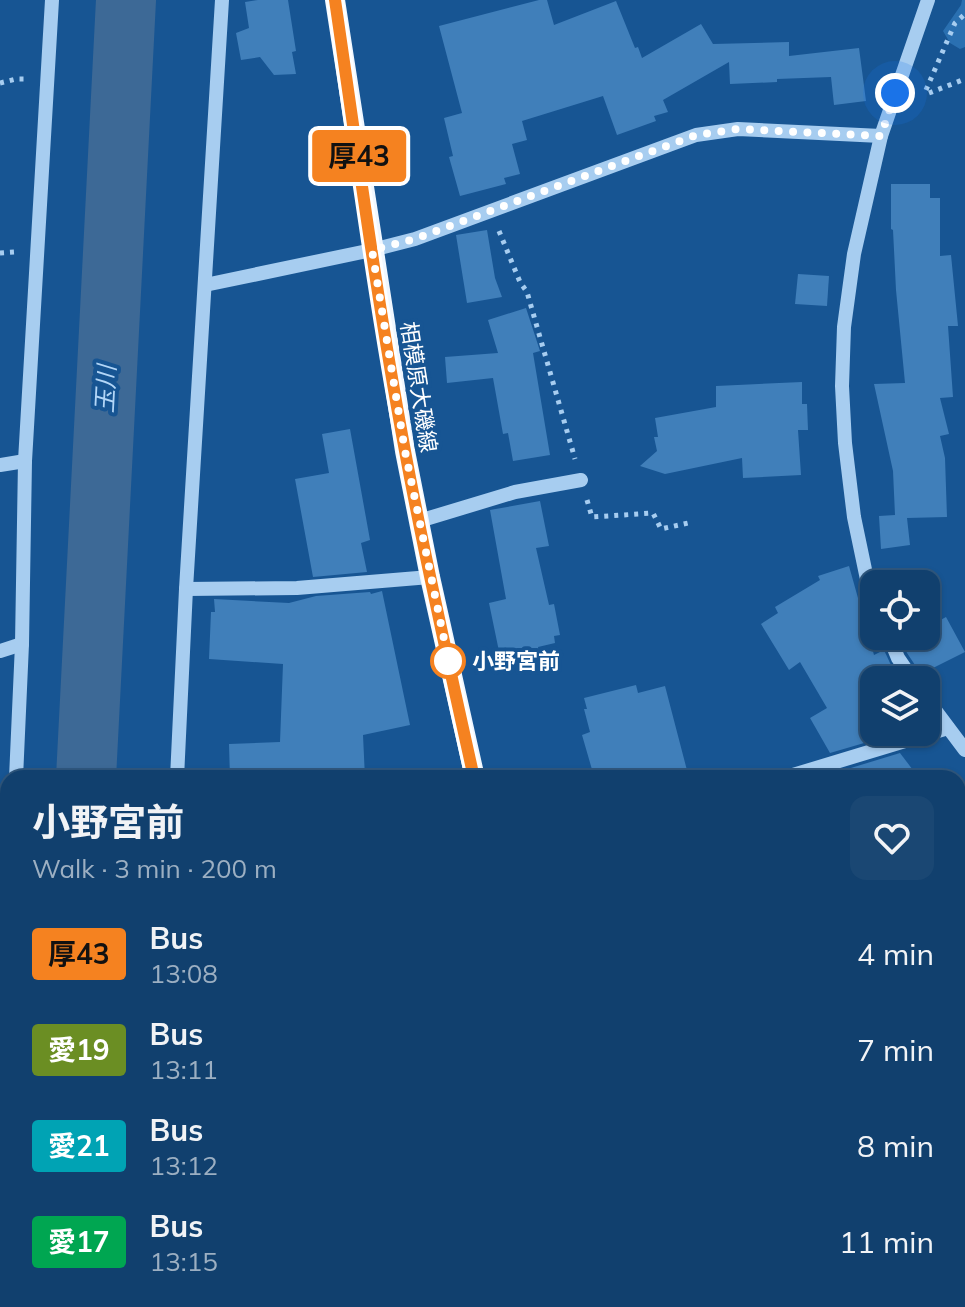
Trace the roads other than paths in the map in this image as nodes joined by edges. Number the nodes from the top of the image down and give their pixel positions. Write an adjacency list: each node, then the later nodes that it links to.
1 (52, 0): 8 (street)
2 (222, 0): 7 (street)
3 (928, 0): 5 (street)
4 (338, 1): 6 (main road, 相模原大磯線)
5 (881, 136): 6 (street); 12 (street)
6 (372, 250): 7 (street); 11 (main road, 相模原大磯線)
7 (205, 285): 14 (street)
8 (25, 461): 9 (street); 15 (street)
9 (0, 465)
10 (581, 480): 11 (street)
11 (419, 521): 13 (main road, 相模原大磯線)
12 (865, 570)
13 (430, 577): 14 (street); 22 (main road, 相模原大磯線)
14 (186, 589): 21 (street)
15 (22, 644): 16 (street); 20 (street)
16 (0, 651)
17 (940, 717): 18 (street)
18 (948, 728): 19 (street); 23 (street)
19 (965, 750)
20 (16, 770)
21 (177, 770)
22 (473, 770)
23 (809, 770)

